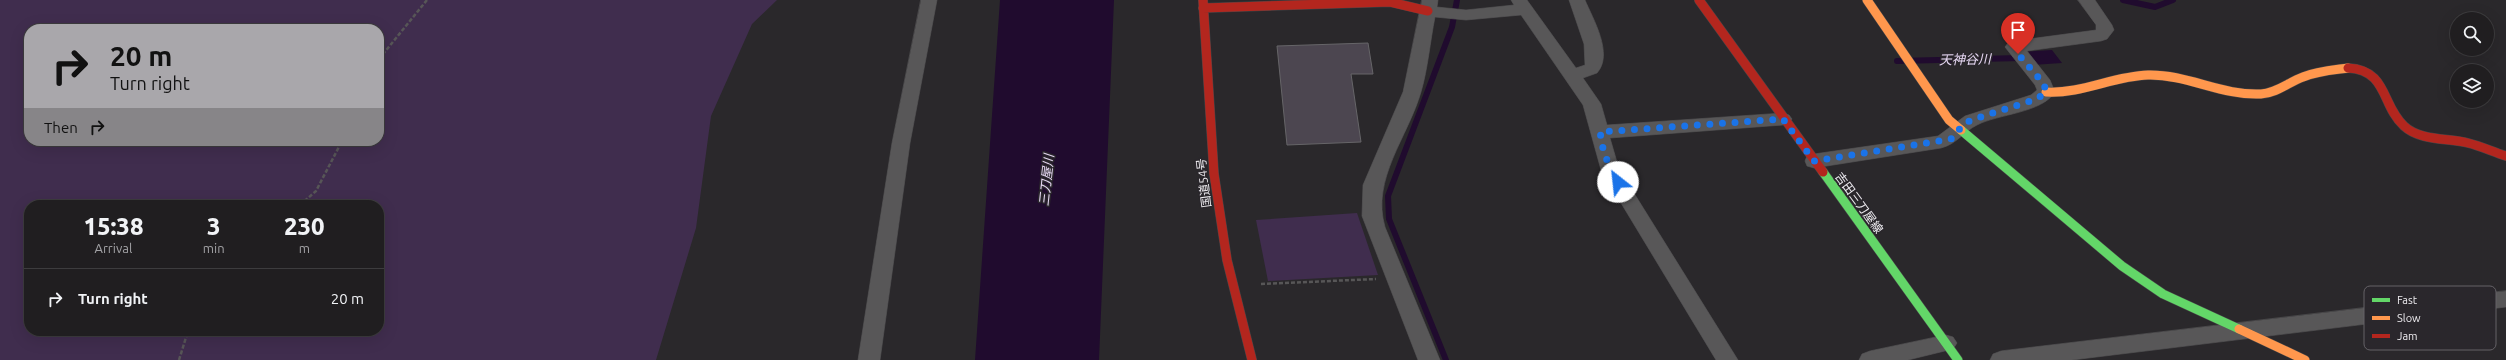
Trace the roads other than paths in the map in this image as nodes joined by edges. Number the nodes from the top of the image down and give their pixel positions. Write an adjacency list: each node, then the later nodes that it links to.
1 (929, 0): 21 (street)
2 (1577, 0): 9 (street)
3 (1699, 0): 11 (main road, 吉田三刀屋線)
4 (1867, 0): 12 (main road)
5 (2086, 0): 10 (street)
6 (1203, 4): 8 (main road); 22 (main road, 国道54号)
7 (1523, 5): 8 (street); 9 (street)
8 (1429, 6): 23 (street)
9 (1572, 74): 13 (street)
10 (2046, 92): 12 (street); 14 (main road)
11 (1783, 119): 13 (street); 15 (main road, 吉田三刀屋線)
12 (1959, 130): 15 (street); 19 (main road)
13 (1600, 132): 24 (street)
14 (2506, 156)
15 (1814, 161): 20 (main road, 吉田三刀屋線)
16 (2506, 299): 17 (street)
17 (2496, 300)
18 (2364, 316): 19 (street)
19 (2241, 331): 27 (street); 28 (main road)
20 (1946, 343): 25 (street); 26 (main road, 吉田三刀屋線)
21 (869, 360)
22 (1252, 360)
23 (1429, 360)
24 (1727, 360)
25 (1870, 360)
26 (1958, 360)
27 (2001, 360)
28 (2305, 360)

